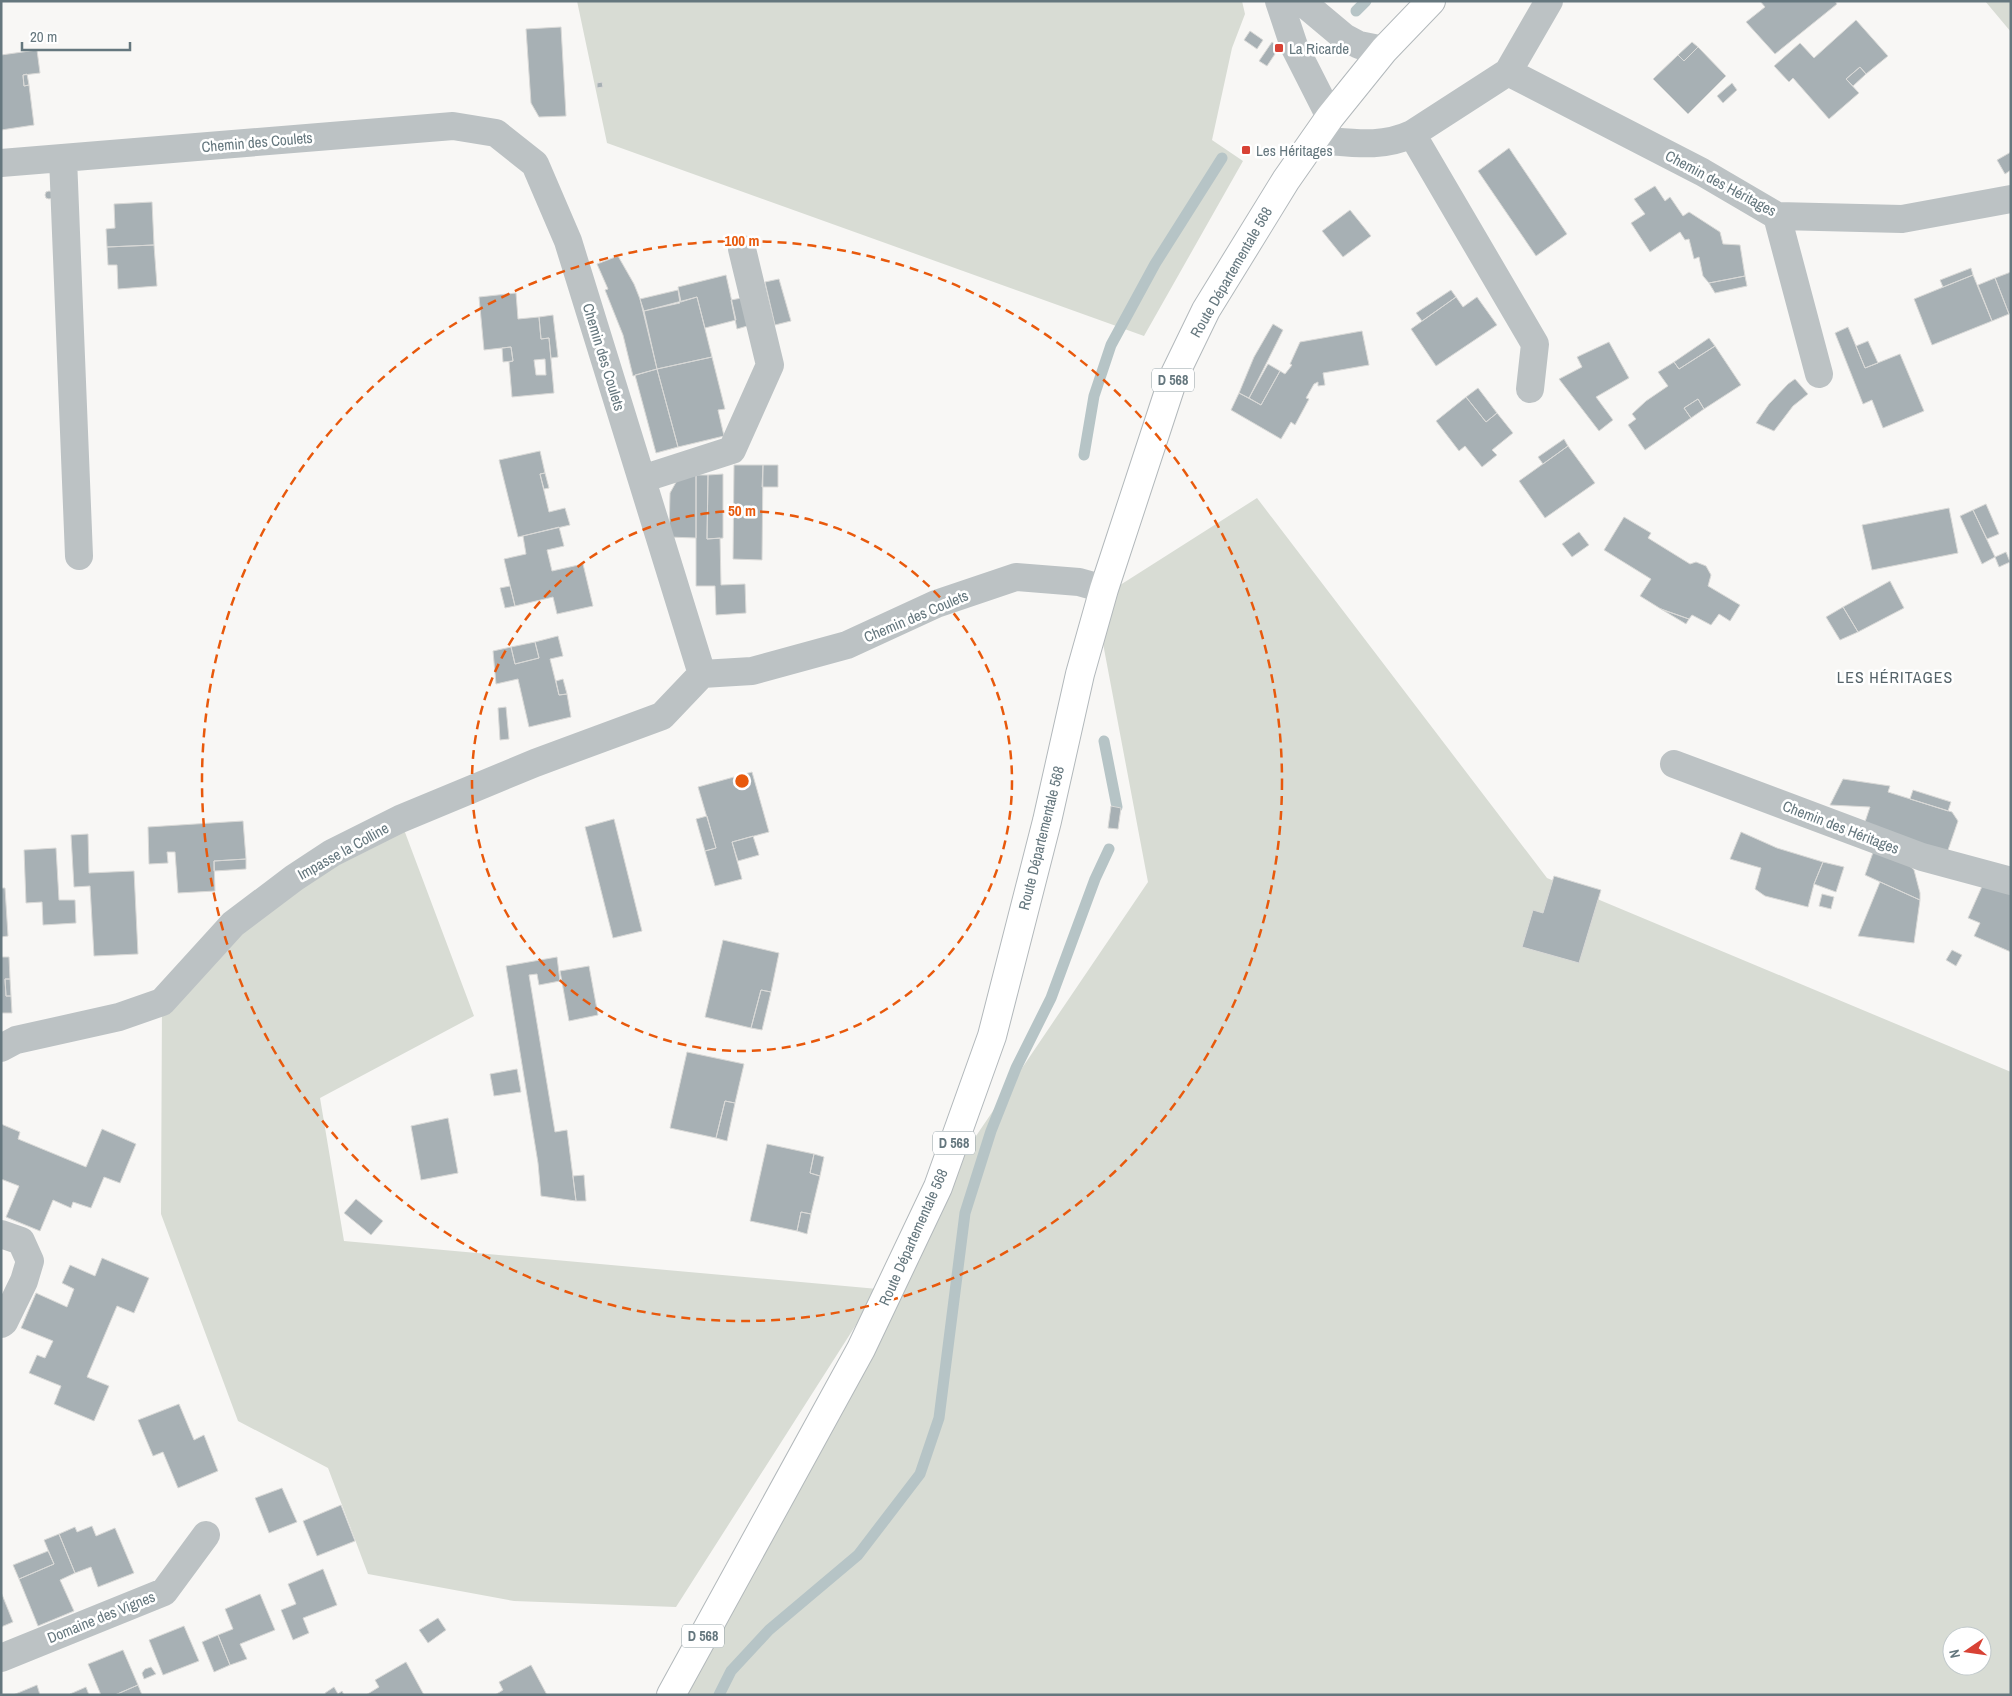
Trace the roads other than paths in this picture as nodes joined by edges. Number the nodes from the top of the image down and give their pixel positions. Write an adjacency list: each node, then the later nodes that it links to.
1 (1279, 1): 7 (street)
2 (1301, 1): 5 (street)
3 (1431, 1): 5 (main road, Route Départementale 568 / D 568)
4 (1548, 1): 6 (street)
5 (1384, 50): 7 (main road, Route Départementale 568 / D 568)
6 (1508, 72): 8 (street); 13 (street, Chemin des Héritages)
7 (1330, 117): 9 (main road, Route Départementale 568 / D 568)
8 (1412, 134): 9 (street); 16 (street)
9 (1314, 140): 19 (main road, Route Départementale 568 / D 568)
10 (63, 158): 11 (street, Chemin des Coulets); 17 (street, Chemin des Coulets); 18 (street)
11 (1, 163)
12 (2011, 199): 13 (street, Chemin des Héritages)
13 (1778, 216): 15 (street)
14 (742, 249): 17 (street)
15 (1819, 374)
16 (1530, 388)
17 (642, 479): 20 (street, Chemin des Coulets)
18 (79, 556)
19 (1104, 589): 20 (street, Chemin des Coulets); 28 (main road, Route Départementale 568 / D 568)
20 (702, 674): 23 (street, Impasse la Colline)
21 (1674, 764): 22 (street, Chemin des Héritages)
22 (2011, 881)
23 (1, 1048)
24 (1, 1234): 25 (street)
25 (1, 1324)
26 (206, 1535): 27 (street, Domaine des Vignes)
27 (1, 1658)
28 (671, 1695)

